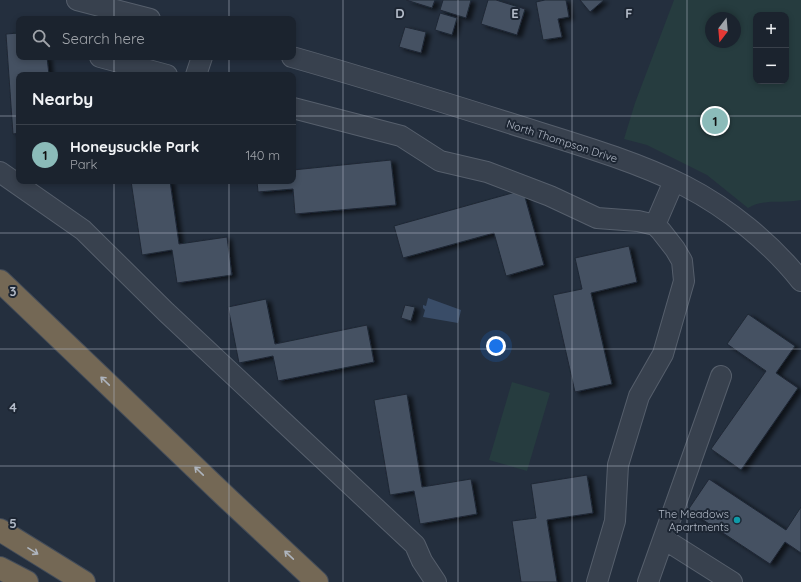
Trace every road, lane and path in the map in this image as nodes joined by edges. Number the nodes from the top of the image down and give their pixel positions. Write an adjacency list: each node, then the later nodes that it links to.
1 (77, 0): 2 (street)
2 (138, 16)
3 (296, 58): 10 (street, North Thompson Drive)
4 (111, 60): 6 (street)
5 (201, 60): 7 (street)
6 (156, 72)
7 (197, 72)
8 (296, 109): 13 (street)
9 (0, 172): 11 (street)
10 (674, 182): 13 (street); 15 (street, North Thompson Drive)
11 (16, 183)
12 (17, 184): 23 (street)
13 (655, 225): 24 (street)
14 (0, 281): 22 (highway, one-way to 14)
15 (801, 281)
16 (721, 376): 18 (street)
17 (0, 530): 21 (highway, one-way to 21)
18 (664, 539): 25 (street); 26 (street)
19 (0, 568): 20 (highway)
20 (27, 582)
21 (84, 582)
22 (317, 582)
23 (436, 582)
24 (597, 582)
25 (648, 582)
26 (732, 582)

